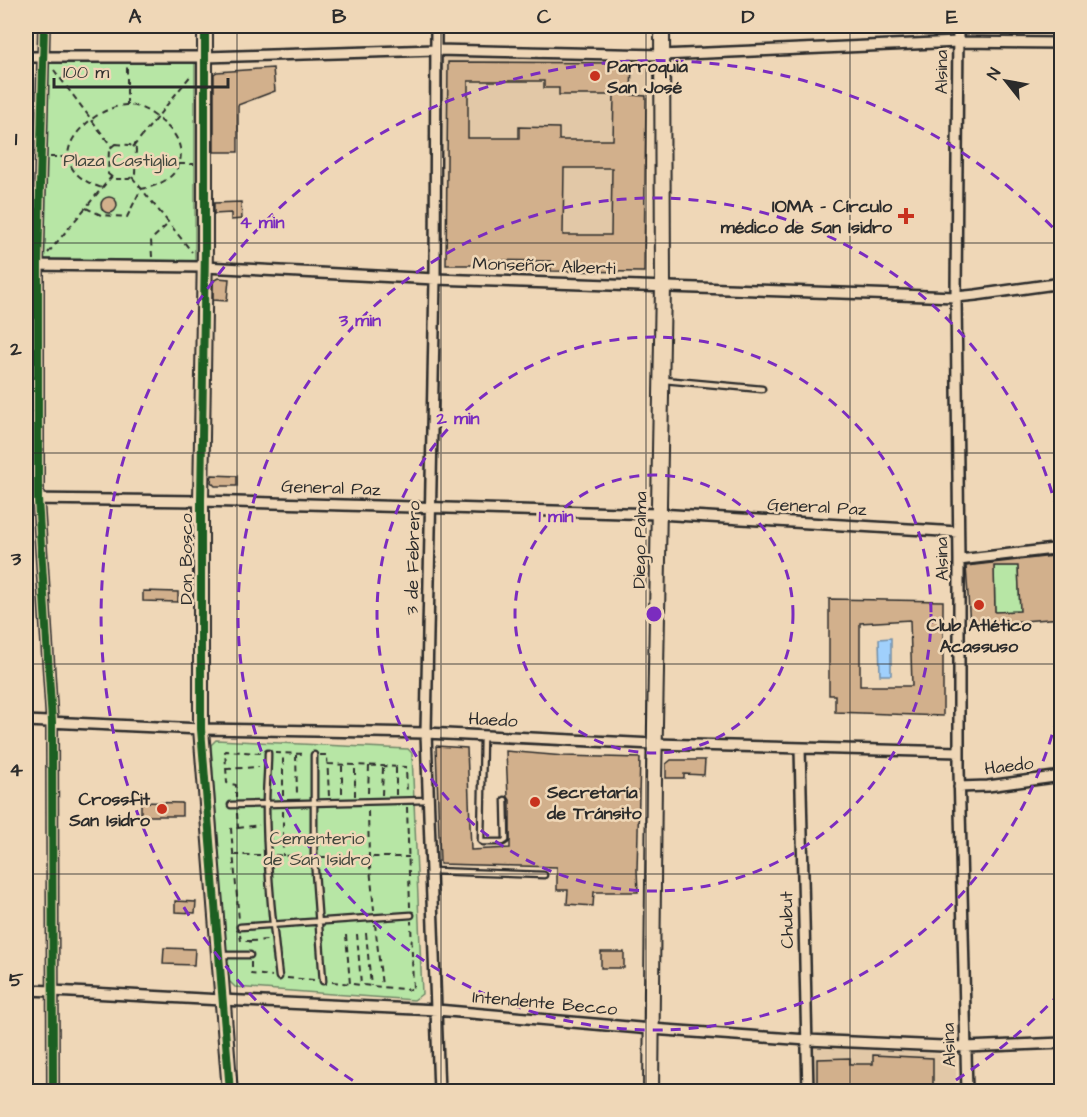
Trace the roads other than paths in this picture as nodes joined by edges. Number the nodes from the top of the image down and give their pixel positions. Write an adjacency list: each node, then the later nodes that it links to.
1 (44, 26): 11 (street)
2 (205, 26): 12 (street, Don Bosco)
3 (436, 26): 8 (street, 3 de Febrero)
4 (662, 26): 9 (street, Diego Palma)
5 (958, 26): 6 (street, Alsina)
6 (958, 42): 7 (street); 9 (street); 19 (street, Alsina)
7 (1062, 43)
8 (436, 50): 9 (street); 12 (street); 16 (street, 3 de Febrero)
9 (661, 55): 18 (street, Diego Palma)
10 (26, 57): 11 (street)
11 (43, 57): 12 (street); 14 (street)
12 (206, 57): 15 (street, Don Bosco)
13 (26, 265): 14 (street, Monseñor Alberti)
14 (38, 265): 15 (street, Monseñor Alberti); 23 (street)
15 (204, 267): 16 (street, Monseñor Alberti); 24 (street, Don Bosco)
16 (435, 279): 18 (street, Monseñor Alberti); 25 (street, 3 de Febrero)
17 (1062, 283): 19 (street, Monseñor Alberti)
18 (663, 286): 19 (street, Monseñor Alberti); 20 (street, Diego Palma)
19 (956, 297): 27 (street, Alsina)
20 (661, 380): 21 (lane); 26 (street, Diego Palma)
21 (762, 389)
22 (26, 498): 23 (street, General Paz)
23 (38, 499): 24 (street, General Paz); 31 (street)
24 (201, 501): 25 (street, General Paz); 32 (street, Don Bosco)
25 (430, 507): 26 (street, General Paz); 33 (street, 3 de Febrero)
26 (658, 514): 27 (street, General Paz); 35 (street, Diego Palma)
27 (958, 532): 29 (street, Alsina)
28 (1062, 548): 29 (street)
29 (959, 560): 37 (street, Alsina)
30 (26, 721): 31 (street, Haedo)
31 (52, 722): 32 (street, Haedo); 58 (street)
32 (201, 729): 33 (street, Haedo); 53 (street, Don Bosco)
33 (426, 733): 34 (street, Haedo); 42 (street, 3 de Febrero)
34 (483, 736): 35 (street, Haedo); 43 (lane)
35 (654, 744): 36 (street, Haedo); 61 (street, Diego Palma)
36 (800, 748): 37 (street, Haedo); 62 (street, Chubut)
37 (959, 752): 41 (street, Alsina)
38 (268, 753): 45 (lane)
39 (314, 755): 44 (lane)
40 (1062, 776): 41 (street, Haedo)
41 (959, 787): 64 (street, Alsina)
42 (429, 800): 44 (lane); 47 (street, 3 de Febrero)
43 (505, 800)
44 (313, 803): 45 (lane); 50 (lane)
45 (266, 804): 46 (lane); 51 (lane)
46 (231, 805)
47 (432, 872): 48 (lane); 60 (street, 3 de Febrero)
48 (544, 875)
49 (411, 915): 50 (lane)
50 (319, 922): 51 (lane); 56 (lane)
51 (273, 925): 52 (lane); 55 (lane)
52 (240, 927)
53 (218, 955): 54 (lane); 59 (street, Don Bosco)
54 (250, 955)
55 (279, 977)
56 (323, 981)
57 (26, 990): 58 (street, Intendente Becco)
58 (53, 991): 59 (street, Intendente Becco); 65 (street)
59 (222, 1000): 60 (street, Intendente Becco); 66 (street, Don Bosco)
60 (437, 1010): 61 (street, Intendente Becco); 67 (street, 3 de Febrero)
61 (651, 1029): 62 (street, Intendente Becco); 68 (street, Diego Palma)
62 (807, 1040): 64 (street, Intendente Becco); 69 (street, Chubut)
63 (1062, 1043): 64 (street, Intendente Becco)
64 (966, 1047): 70 (street, Alsina)
65 (52, 1092)
66 (230, 1092)
67 (439, 1092)
68 (651, 1092)
69 (808, 1092)
70 (967, 1092)

